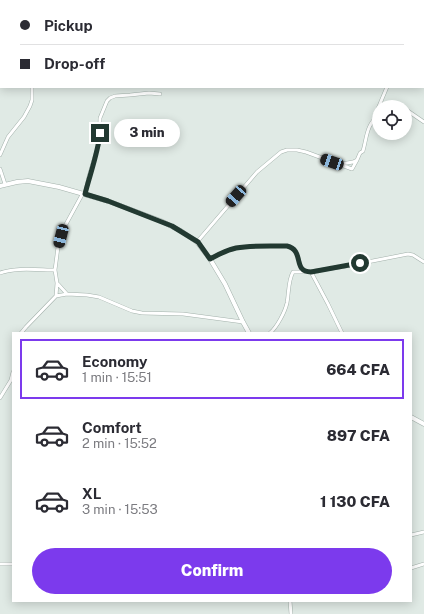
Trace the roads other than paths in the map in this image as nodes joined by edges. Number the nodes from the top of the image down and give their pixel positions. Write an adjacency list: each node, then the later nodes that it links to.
1 (32, 88): 8 (street)
2 (387, 88): 4 (street)
3 (160, 94): 14 (street)
4 (381, 100)
5 (412, 114): 7 (street)
6 (372, 122): 9 (street)
7 (424, 122)
8 (0, 155)
9 (357, 160): 10 (street); 10 (street)
10 (339, 164): 15 (street)
11 (0, 170): 12 (street)
12 (5, 184): 13 (street); 14 (street)
13 (0, 186)
14 (84, 193): 15 (street); 18 (street)
15 (198, 242): 16 (street)
16 (210, 259): 19 (street); 25 (street)
17 (424, 262): 20 (street)
18 (56, 270): 21 (street); 22 (street)
19 (305, 272): 20 (street); 28 (street)
20 (311, 272): 29 (street)
21 (0, 273)
22 (57, 283): 23 (street); 24 (street)
23 (68, 294): 24 (street); 25 (street)
24 (56, 296): 26 (street)
25 (243, 322): 27 (street)
26 (22, 332)
27 (248, 332)
28 (271, 332)
29 (342, 332)
30 (12, 376): 31 (street)
31 (0, 398)
32 (412, 418): 33 (street)
33 (424, 424)
34 (424, 532): 35 (street)
35 (412, 535)
36 (0, 564): 37 (street)
37 (12, 564)
38 (424, 564): 39 (street)
39 (412, 568)
40 (290, 602): 41 (street)
41 (291, 614)

